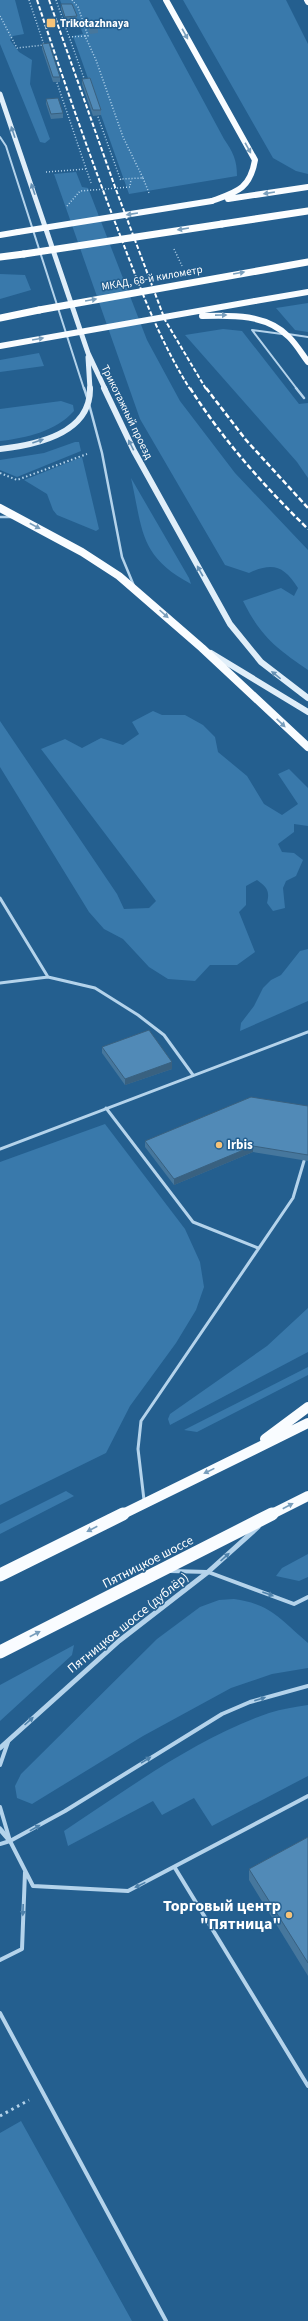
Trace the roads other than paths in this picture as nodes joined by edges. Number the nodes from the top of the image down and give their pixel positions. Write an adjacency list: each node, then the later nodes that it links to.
1 (166, 0): 5 (main road, one-way to 5)
2 (0, 94): 17 (main road, Трикотажный проезд, one-way to 2)
3 (0, 137): 20 (lane)
4 (308, 187): 5 (main road, one-way to 5)
5 (212, 201): 7 (main road, one-way to 7, bridge)
6 (308, 211): 8 (highway, one-way to 8, bridge)
7 (0, 235)
8 (0, 258)
9 (308, 262): 14 (highway, МКАД, 68-й километр, one-way to 9, bridge)
10 (308, 292): 12 (main road)
11 (308, 296): 12 (main road)
12 (255, 300): 13 (main road, bridge)
13 (168, 317): 16 (main road, one-way to 13, bridge); 18 (main road, one-way to 18, bridge)
14 (0, 318)
15 (308, 337): 19 (lane)
16 (0, 346)
17 (88, 353): 20 (main road); 27 (main road, Трикотажный проезд, one-way to 17)
18 (308, 362)
19 (304, 398)
20 (88, 402): 21 (main road, one-way to 20); 25 (lane)
21 (0, 449)
22 (0, 508): 24 (main road)
23 (0, 517): 24 (lane)
24 (20, 517): 25 (main road, one-way to 25)
25 (135, 588): 26 (main road, one-way to 26)
26 (202, 648): 28 (main road); 29 (main road, one-way to 29)
27 (308, 698)
28 (308, 712)
29 (308, 748)
30 (0, 898): 31 (lane)
31 (48, 977): 32 (lane); 34 (lane)
32 (0, 983)
33 (308, 1032): 34 (lane)
34 (194, 1075): 35 (lane)
35 (106, 1108): 36 (lane); 38 (lane)
36 (0, 1149)
37 (304, 1161): 38 (lane)
38 (258, 1248): 43 (lane)
39 (308, 1407): 41 (main road)
40 (308, 1423): 41 (main road)
41 (244, 1454): 43 (main road, one-way to 43)
42 (308, 1496): 44 (main road, Пятницкое шоссе, one-way to 42)
43 (144, 1502): 47 (main road, one-way to 47)
44 (270, 1516): 45 (main road, Пятницкое шоссе); 46 (street, Пятницкое шоссе (дублёр), one-way to 44)
45 (163, 1571): 46 (lane); 49 (main road, Пятницкое шоссе, one-way to 45)
46 (208, 1572): 48 (lane, one-way to 48); 51 (street, Пятницкое шоссе (дублёр), one-way to 46)
47 (0, 1576)
48 (308, 1597)
49 (0, 1652)
50 (308, 1686): 57 (lane, one-way to 50)
51 (9, 1739): 52 (street, Пятницкое шоссе (дублёр)); 53 (lane)
52 (0, 1748)
53 (0, 1765)
54 (308, 1796): 59 (lane)
55 (0, 1807): 57 (lane)
56 (0, 1829): 57 (street)
57 (10, 1841): 58 (lane); 60 (lane)
58 (0, 1844)
59 (175, 1868): 60 (lane, one-way to 60); 63 (lane)
60 (25, 1871): 61 (lane, one-way to 61)
61 (0, 1960)
62 (0, 2013): 64 (lane)
63 (308, 2086)
64 (166, 2321)

